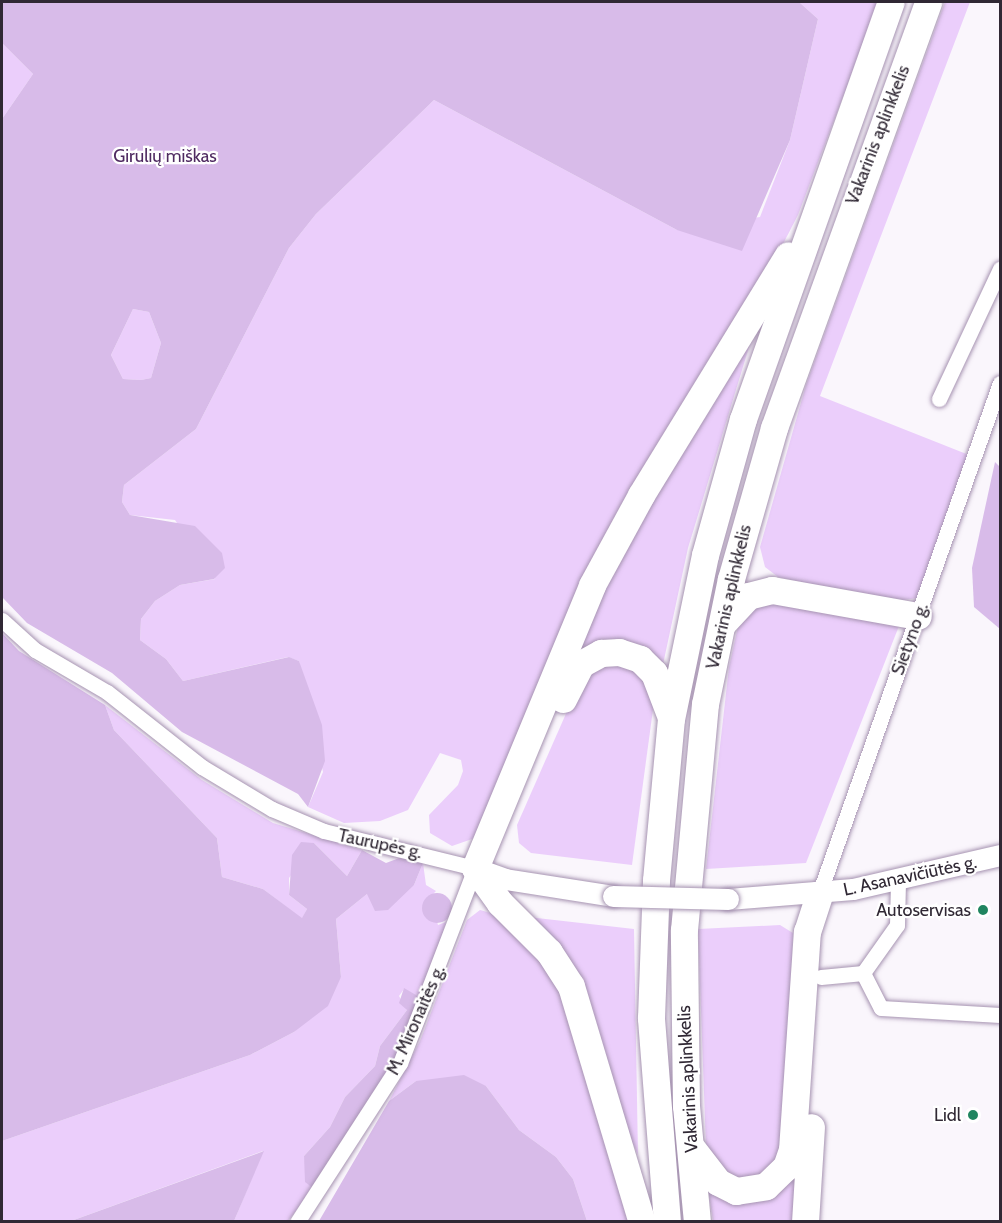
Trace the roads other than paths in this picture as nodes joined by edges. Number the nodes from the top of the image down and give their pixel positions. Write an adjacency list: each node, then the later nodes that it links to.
1 (891, 2): 3 (highway, Vakarinis aplinkkelis)
2 (928, 2): 7 (highway, Vakarinis aplinkkelis)
3 (815, 210): 12 (highway, Vakarinis aplinkkelis); 14 (highway)
4 (1000, 269): 6 (street)
5 (1000, 383): 9 (street, Sietyno g.)
6 (939, 399)
7 (745, 523): 8 (highway); 11 (highway, Vakarinis aplinkkelis)
8 (772, 590): 9 (highway); 11 (highway)
9 (918, 616): 16 (street, Sietyno g.)
10 (2, 620): 14 (street, Taurupės g.)
11 (720, 627): 20 (highway, Vakarinis aplinkkelis)
12 (671, 718): 14 (highway); 23 (highway, Vakarinis aplinkkelis)
13 (1000, 855): 15 (main road, L. Asanavičiūtės g.)
14 (475, 868): 16 (main road, Taurupės g., bridge); 21 (street, M. Mironaitės g.); 22 (highway)
15 (898, 880): 16 (main road, L. Asanavičiūtės g.); 17 (street)
16 (819, 894): 18 (highway); 20 (highway)
17 (863, 973): 18 (street); 19 (street)
18 (821, 976): 25 (highway)
19 (1000, 1015)
20 (690, 1146): 24 (highway, Vakarinis aplinkkelis)
21 (297, 1221)
22 (642, 1221)
23 (667, 1221)
24 (697, 1221)
25 (805, 1221)

